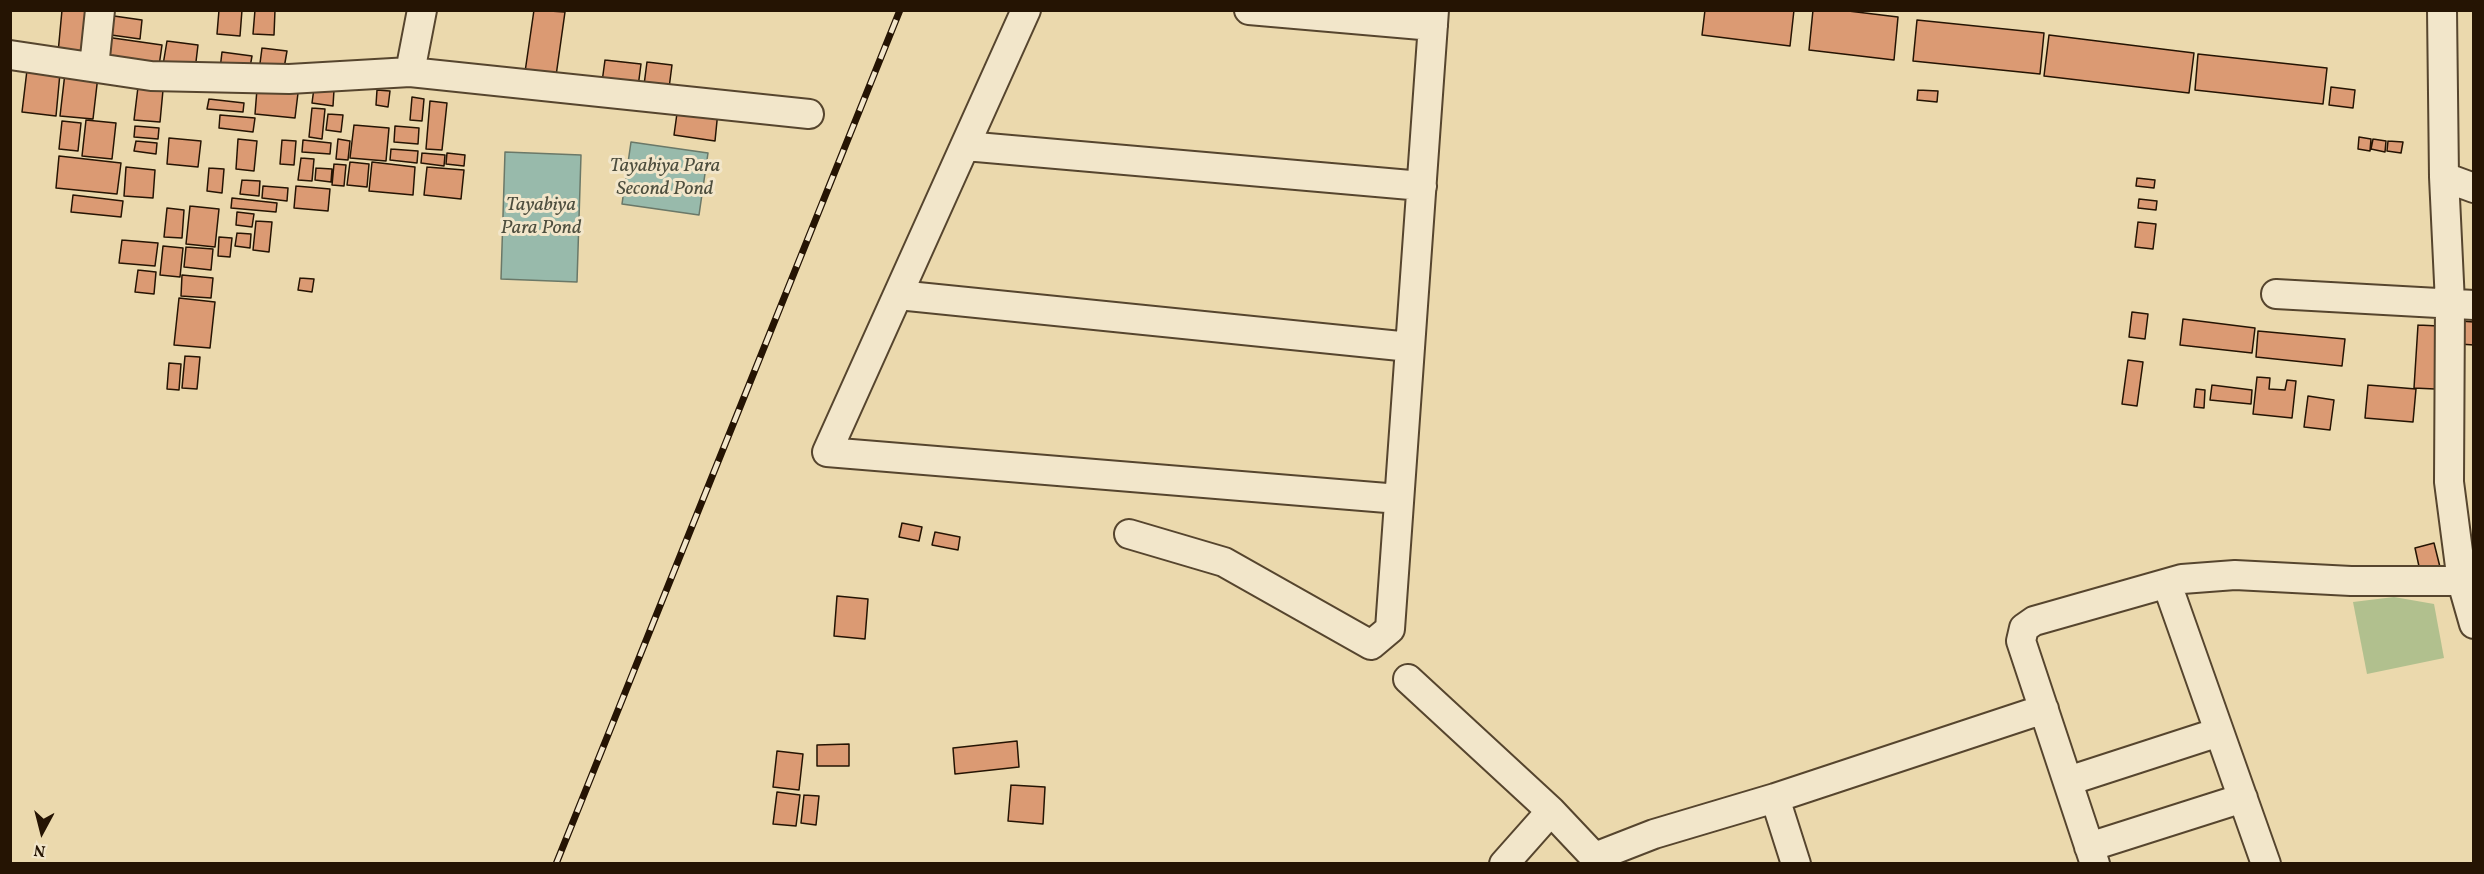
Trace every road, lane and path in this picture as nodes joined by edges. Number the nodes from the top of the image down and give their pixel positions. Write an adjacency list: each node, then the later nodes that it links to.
1 (100, 10): 8 (street)
2 (422, 10): 9 (street)
3 (1026, 10): 11 (street)
4 (1249, 10): 6 (street)
5 (2442, 10): 12 (street)
6 (1434, 18): 13 (street)
7 (10, 55): 8 (street)
8 (94, 67): 9 (street)
9 (410, 72): 10 (street)
10 (809, 114)
11 (965, 146): 13 (street); 16 (street)
12 (2444, 177): 14 (street); 17 (street)
13 (1422, 186): 18 (street)
14 (2474, 188)
15 (2276, 294): 17 (street)
16 (898, 295): 18 (street); 19 (street)
17 (2462, 304): 21 (street)
18 (1410, 347): 19 (street)
19 (1400, 498): 20 (street)
20 (1129, 534)
21 (2468, 582): 22 (street); 23 (street)
22 (2167, 584): 25 (street); 26 (street)
23 (2474, 624)
24 (1408, 679): 30 (street)
25 (2044, 709): 27 (street); 28 (street)
26 (2219, 732): 27 (street); 29 (street)
27 (2068, 781): 31 (street)
28 (1775, 798): 32 (street); 34 (street)
29 (2243, 798): 31 (street); 35 (street)
30 (1551, 811): 32 (street); 33 (street)
31 (2092, 855)
32 (1598, 860)
33 (1504, 864)
34 (1796, 864)
35 (2266, 864)

